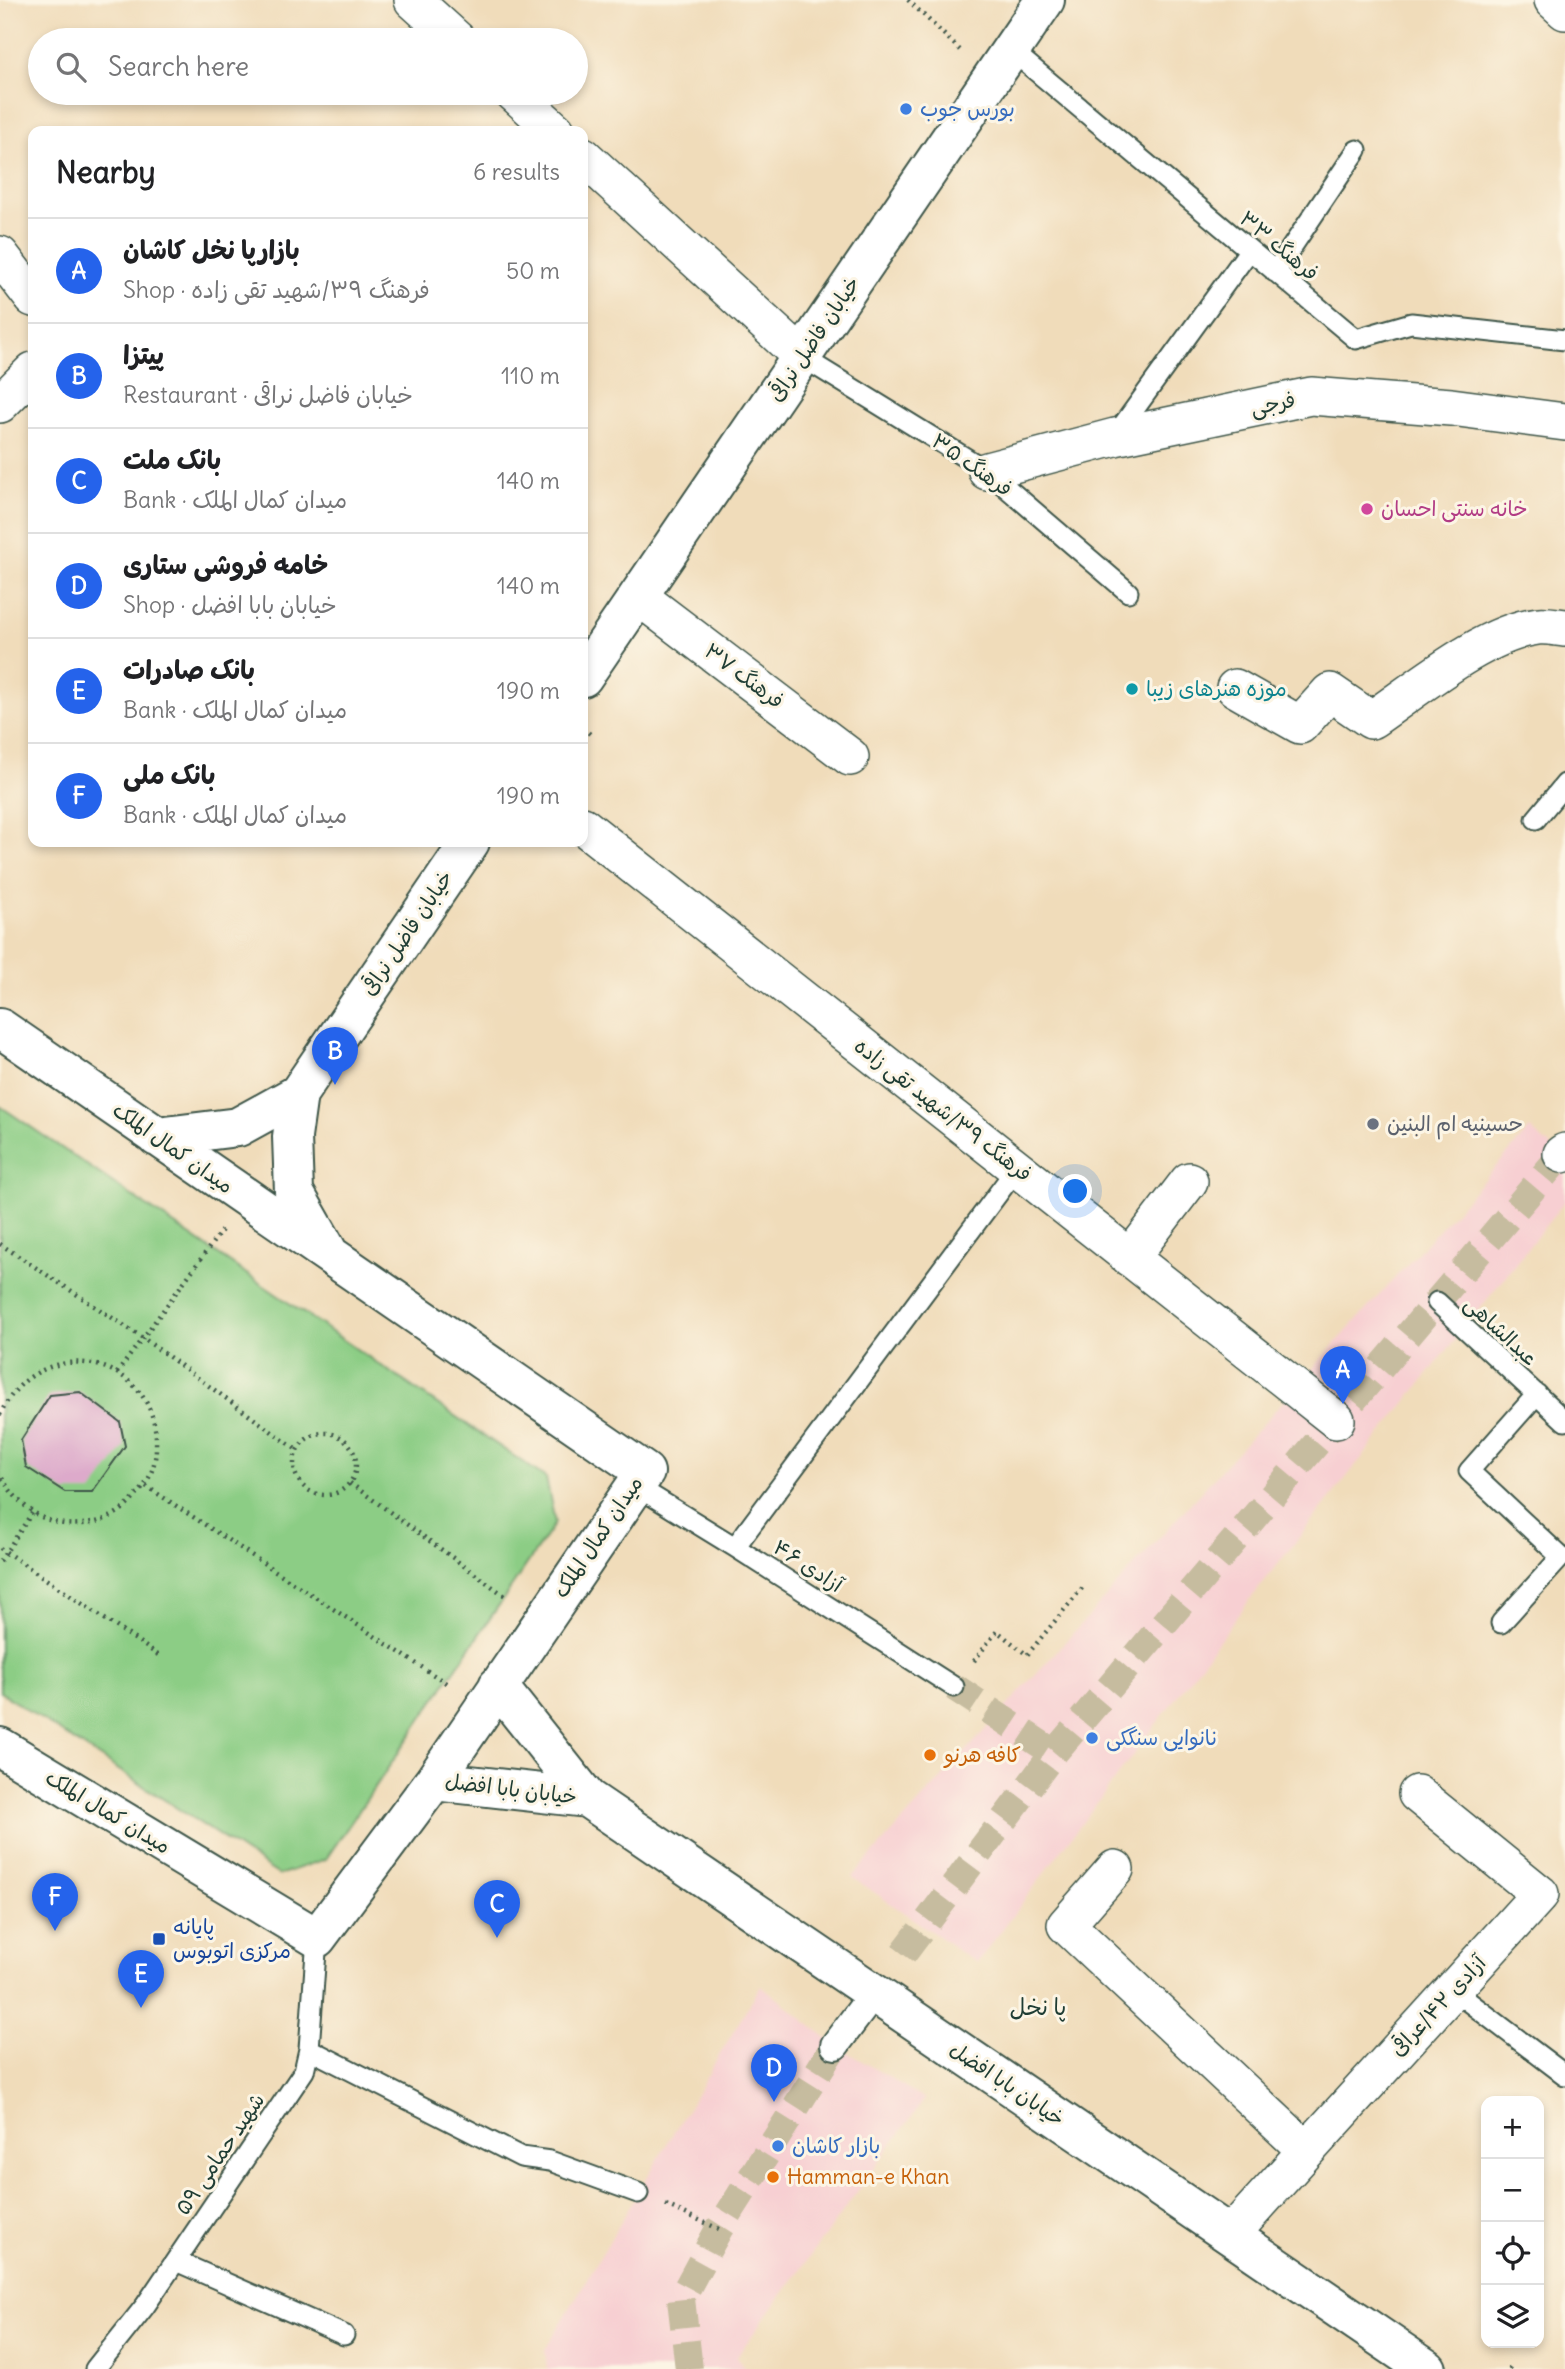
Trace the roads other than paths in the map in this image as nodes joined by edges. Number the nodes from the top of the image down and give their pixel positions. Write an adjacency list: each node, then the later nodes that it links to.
1 (413, 0): 5 (street)
2 (1045, 0): 6 (main road, خیابان فاضل نراقی)
3 (1553, 0): 4 (street)
4 (1565, 11)
5 (444, 28)
6 (1001, 65): 11 (lane, فرهنگ ۳۳); 16 (main road, خیابان فاضل نراقی)
7 (527, 105): 8 (street)
8 (550, 126)
9 (1357, 150): 13 (lane)
10 (588, 161): 16 (street)
11 (1249, 251): 13 (lane, فرهنگ ۳۳); 20 (lane)
12 (0, 255): 14 (street)
13 (1275, 272): 15 (lane, فرهنگ ۳۳)
14 (28, 291)
15 (1565, 340)
16 (802, 357): 21 (lane, فرهنگ ۳۵); 23 (main road, خیابان فاضل نراقی)
17 (28, 376): 18 (street)
18 (0, 404)
19 (1565, 422): 20 (street, فرجی)
20 (1115, 437): 21 (street, فرجی)
21 (987, 471): 22 (lane, فرهنگ ۳۵)
22 (1128, 592)
23 (638, 596): 25 (main road, خیابان فاضل نراقی); 27 (street, فرهنگ ۳۷)
24 (1565, 628): 26 (street)
25 (588, 670)
26 (1235, 688)
27 (850, 757)
28 (1565, 784): 29 (lane)
29 (1536, 819)
30 (588, 829): 35 (street, فرهنگ ۳۹/شهید تقی زاده)
31 (467, 847): 33 (main road, خیابان فاضل نراقی)
32 (0, 1028): 34 (main road, میدان کمال الملک)
33 (298, 1094): 34 (main road, خیابان فاضل نراقی); 37 (main road, خیابان فاضل نراقی)
34 (157, 1138): 37 (main road, میدان کمال الملک)
35 (1017, 1168): 38 (street, فرهنگ ۳۹/شهید تقی زاده); 44 (lane)
36 (1189, 1181): 38 (street)
37 (331, 1257): 43 (main road, میدان کمال الملک)
38 (1130, 1258): 41 (street, فرهنگ ۳۹/شهید تقی زاده)
39 (1437, 1302): 40 (lane, عبدالشاهی)
40 (1536, 1394): 42 (lane, عبدالشاهی); 45 (lane)
41 (1336, 1420)
42 (1565, 1421)
43 (636, 1486): 44 (lane, آزادی ۴۶); 47 (main road, میدان کمال الملک)
44 (735, 1547): 46 (lane, آزادی ۴۶)
45 (1501, 1623)
46 (954, 1687)
47 (490, 1696): 49 (main road, میدان کمال الملک); 51 (main road, خیابان بابا افضل)
48 (0, 1747): 53 (main road, میدان کمال الملک)
49 (434, 1781): 51 (main road, خیابان بابا افضل); 53 (main road, میدان کمال الملک)
50 (1417, 1794): 54 (street, آزادی ۴۲/عراقی)
51 (587, 1798): 55 (main road, خیابان بابا افضل)
52 (1115, 1869): 59 (street)
53 (317, 1938): 57 (lane, شهید حمامی ۵۹)
54 (1453, 1990): 58 (lane); 59 (street, آزادی ۴۲/عراقی)
55 (874, 1993): 56 (street); 61 (main road, خیابان بابا افضل)
56 (835, 2045)
57 (309, 2049): 60 (lane); 62 (lane, شهید حمامی ۵۹)
58 (1565, 2075)
59 (1306, 2150): 61 (street, آزادی ۴۲/عراقی)
60 (638, 2193)
61 (1230, 2235): 65 (main road, خیابان بابا افضل)
62 (176, 2261): 63 (lane); 64 (lane, شهید حمامی ۵۹)
63 (344, 2335)
64 (95, 2369)
65 (1427, 2369)

